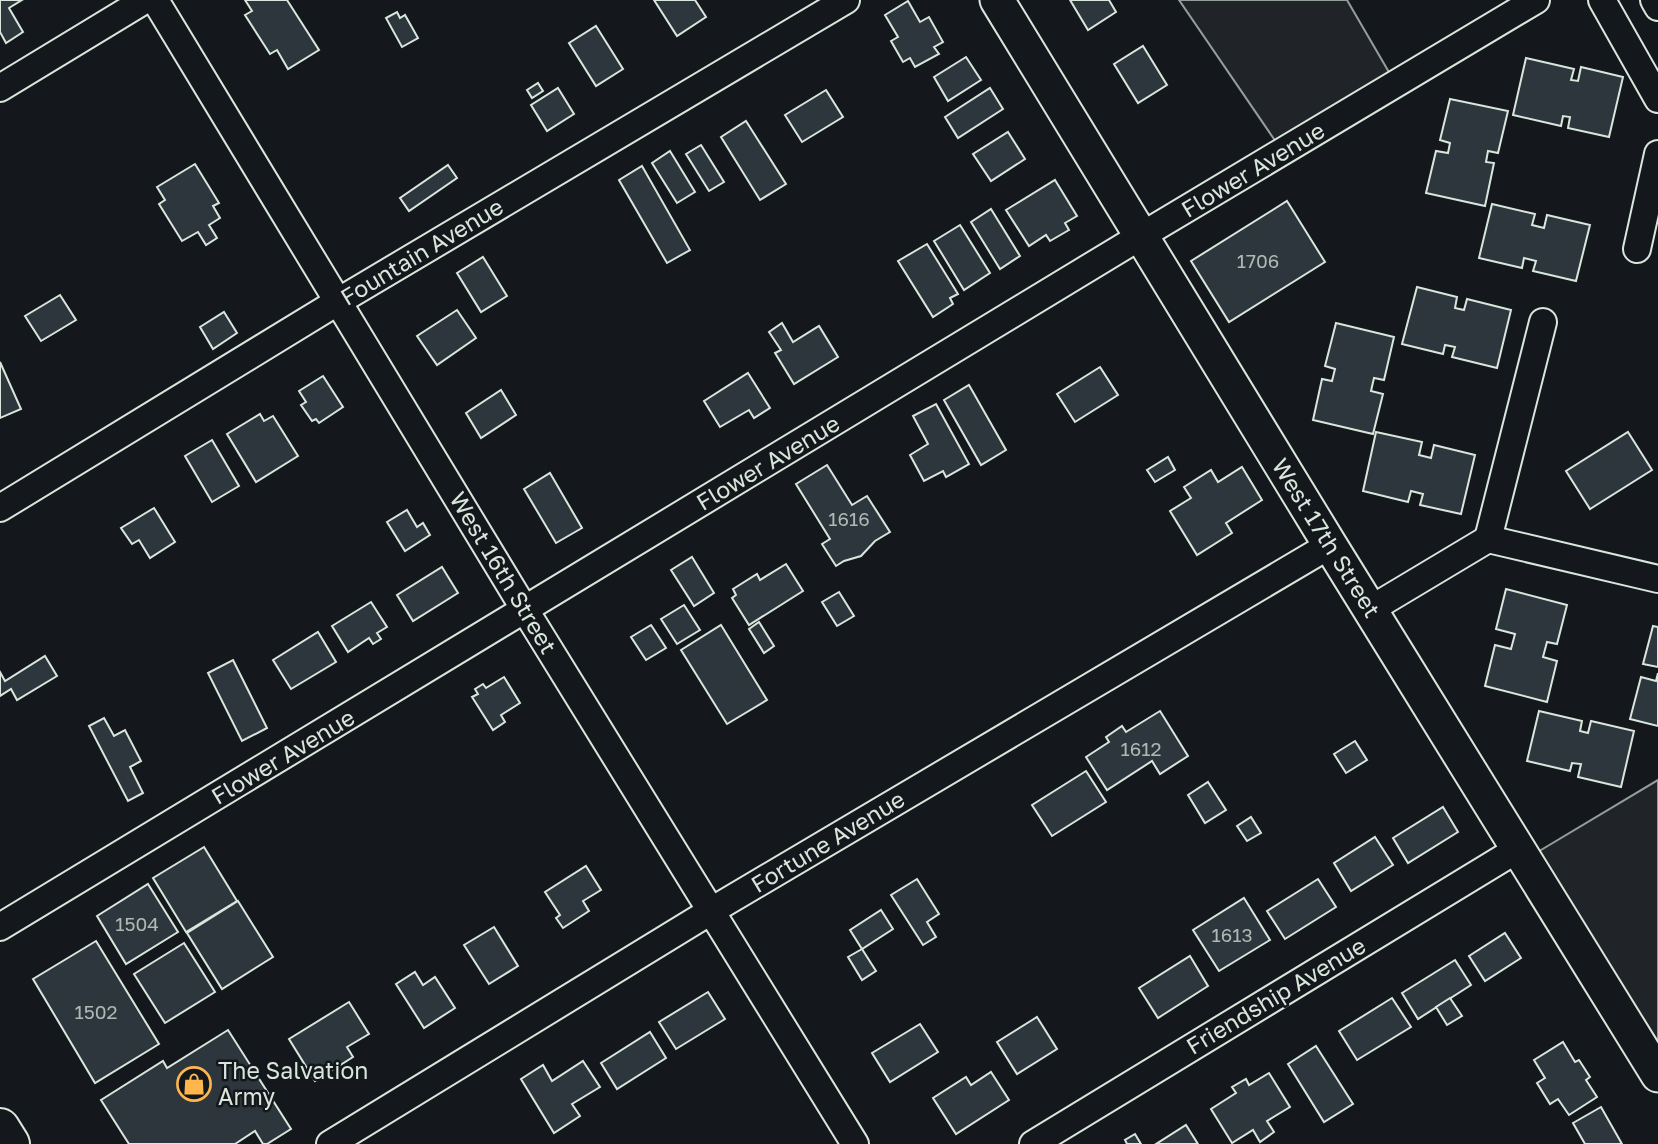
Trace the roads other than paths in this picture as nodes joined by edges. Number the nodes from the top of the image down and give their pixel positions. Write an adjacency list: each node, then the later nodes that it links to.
1 (145, 0): 9 (street)
2 (155, 0): 14 (street, West 16th Street)
3 (846, 0): 14 (street, Fountain Avenue)
4 (997, 0): 12 (main road, West 17th Street)
5 (1536, 0): 12 (street, Flower Avenue)
6 (1602, 0): 10 (street)
7 (1654, 0): 8 (street)
8 (1658, 7)
9 (0, 88)
10 (1658, 99)
11 (1658, 154): 13 (street)
12 (1141, 236): 18 (main road, West 17th Street); 21 (street, Flower Avenue)
13 (1637, 249)
14 (339, 301): 16 (street, Fountain Avenue); 21 (street, West 16th Street)
15 (1543, 322): 17 (street)
16 (0, 508)
17 (1488, 539): 19 (street); 20 (street)
18 (1330, 545): 20 (main road, West 17th Street); 23 (street, Fortune Avenue)
19 (1658, 579)
20 (1370, 609): 22 (main road, West 17th Street)
21 (525, 610): 23 (street, West 16th Street); 24 (street, Flower Avenue)
22 (1518, 849): 25 (main road, West 17th Street); 30 (street, Friendship Avenue)
23 (711, 912): 28 (street, Fortune Avenue); 29 (street, West 16th Street)
24 (0, 927)
25 (1658, 1075)
26 (0, 1128): 27 (highway)
27 (10, 1144)
28 (330, 1144)
29 (855, 1144)
30 (1033, 1144)

